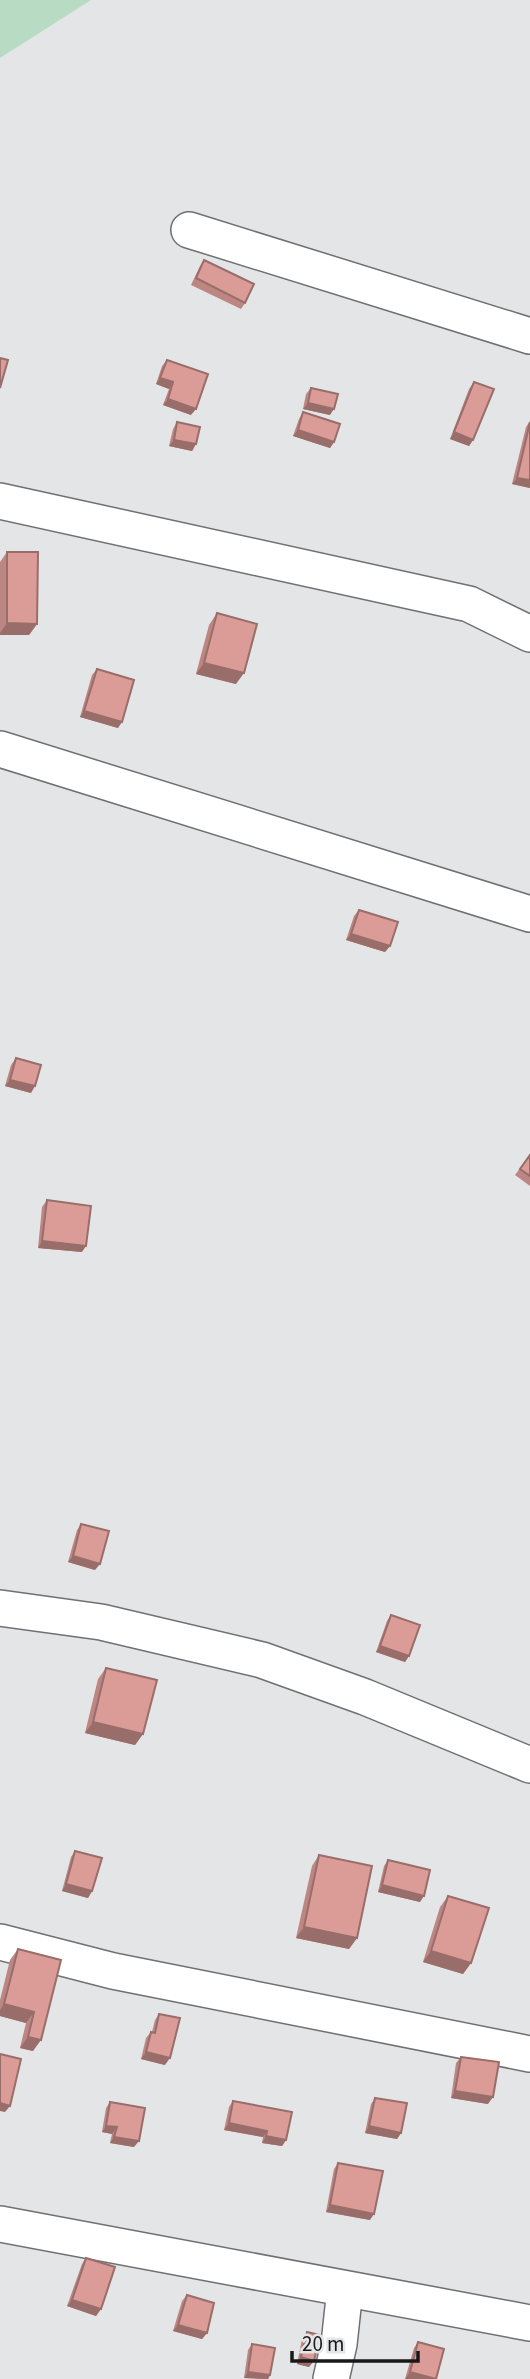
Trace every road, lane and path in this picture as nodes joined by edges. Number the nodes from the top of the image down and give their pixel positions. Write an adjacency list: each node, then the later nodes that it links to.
1 (189, 230): 2 (street)
2 (530, 336)
3 (0, 501): 4 (street)
4 (530, 634)
5 (0, 749): 6 (street)
6 (530, 914)
7 (0, 1608): 8 (street)
8 (530, 1765)
9 (0, 1942): 10 (street)
10 (530, 2054)
11 (0, 2224): 12 (street)
12 (345, 2289): 13 (street); 14 (street)
13 (530, 2323)
14 (331, 2379)

